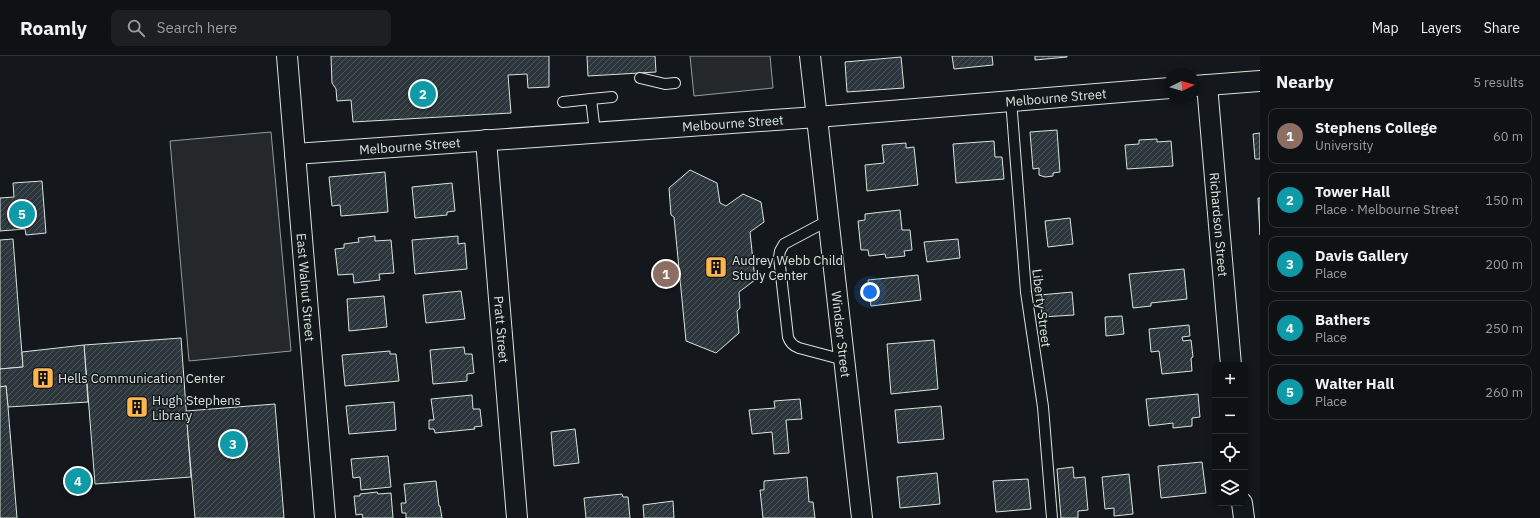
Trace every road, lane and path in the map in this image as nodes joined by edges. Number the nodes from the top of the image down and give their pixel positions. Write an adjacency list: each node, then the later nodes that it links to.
1 (287, 56): 15 (street, East Walnut Street)
2 (810, 56): 12 (street, Windsor Street)
3 (640, 78): 5 (lane)
4 (1260, 81): 6 (street)
5 (675, 83)
6 (1201, 85): 18 (street, Richardson Street)
7 (1164, 88): 10 (street, Melbourne Street)
8 (612, 97): 9 (lane)
9 (591, 99): 11 (lane); 13 (lane)
10 (1010, 100): 12 (street, Melbourne Street); 23 (lane, Liberty Street)
11 (564, 102)
12 (817, 117): 13 (street, Melbourne Street); 16 (street, Windsor Street)
13 (595, 132): 14 (street, Melbourne Street)
14 (486, 140): 15 (street, Melbourne Street); 21 (street, Pratt Street)
15 (295, 154): 20 (street, East Walnut Street)
16 (828, 220): 17 (street, Windsor Street); 17 (lane)
17 (844, 360): 22 (street, Windsor Street)
18 (1231, 362)
19 (1242, 506): 24 (street)
20 (325, 518)
21 (517, 518)
22 (862, 518)
23 (1052, 518)
24 (1244, 518)

